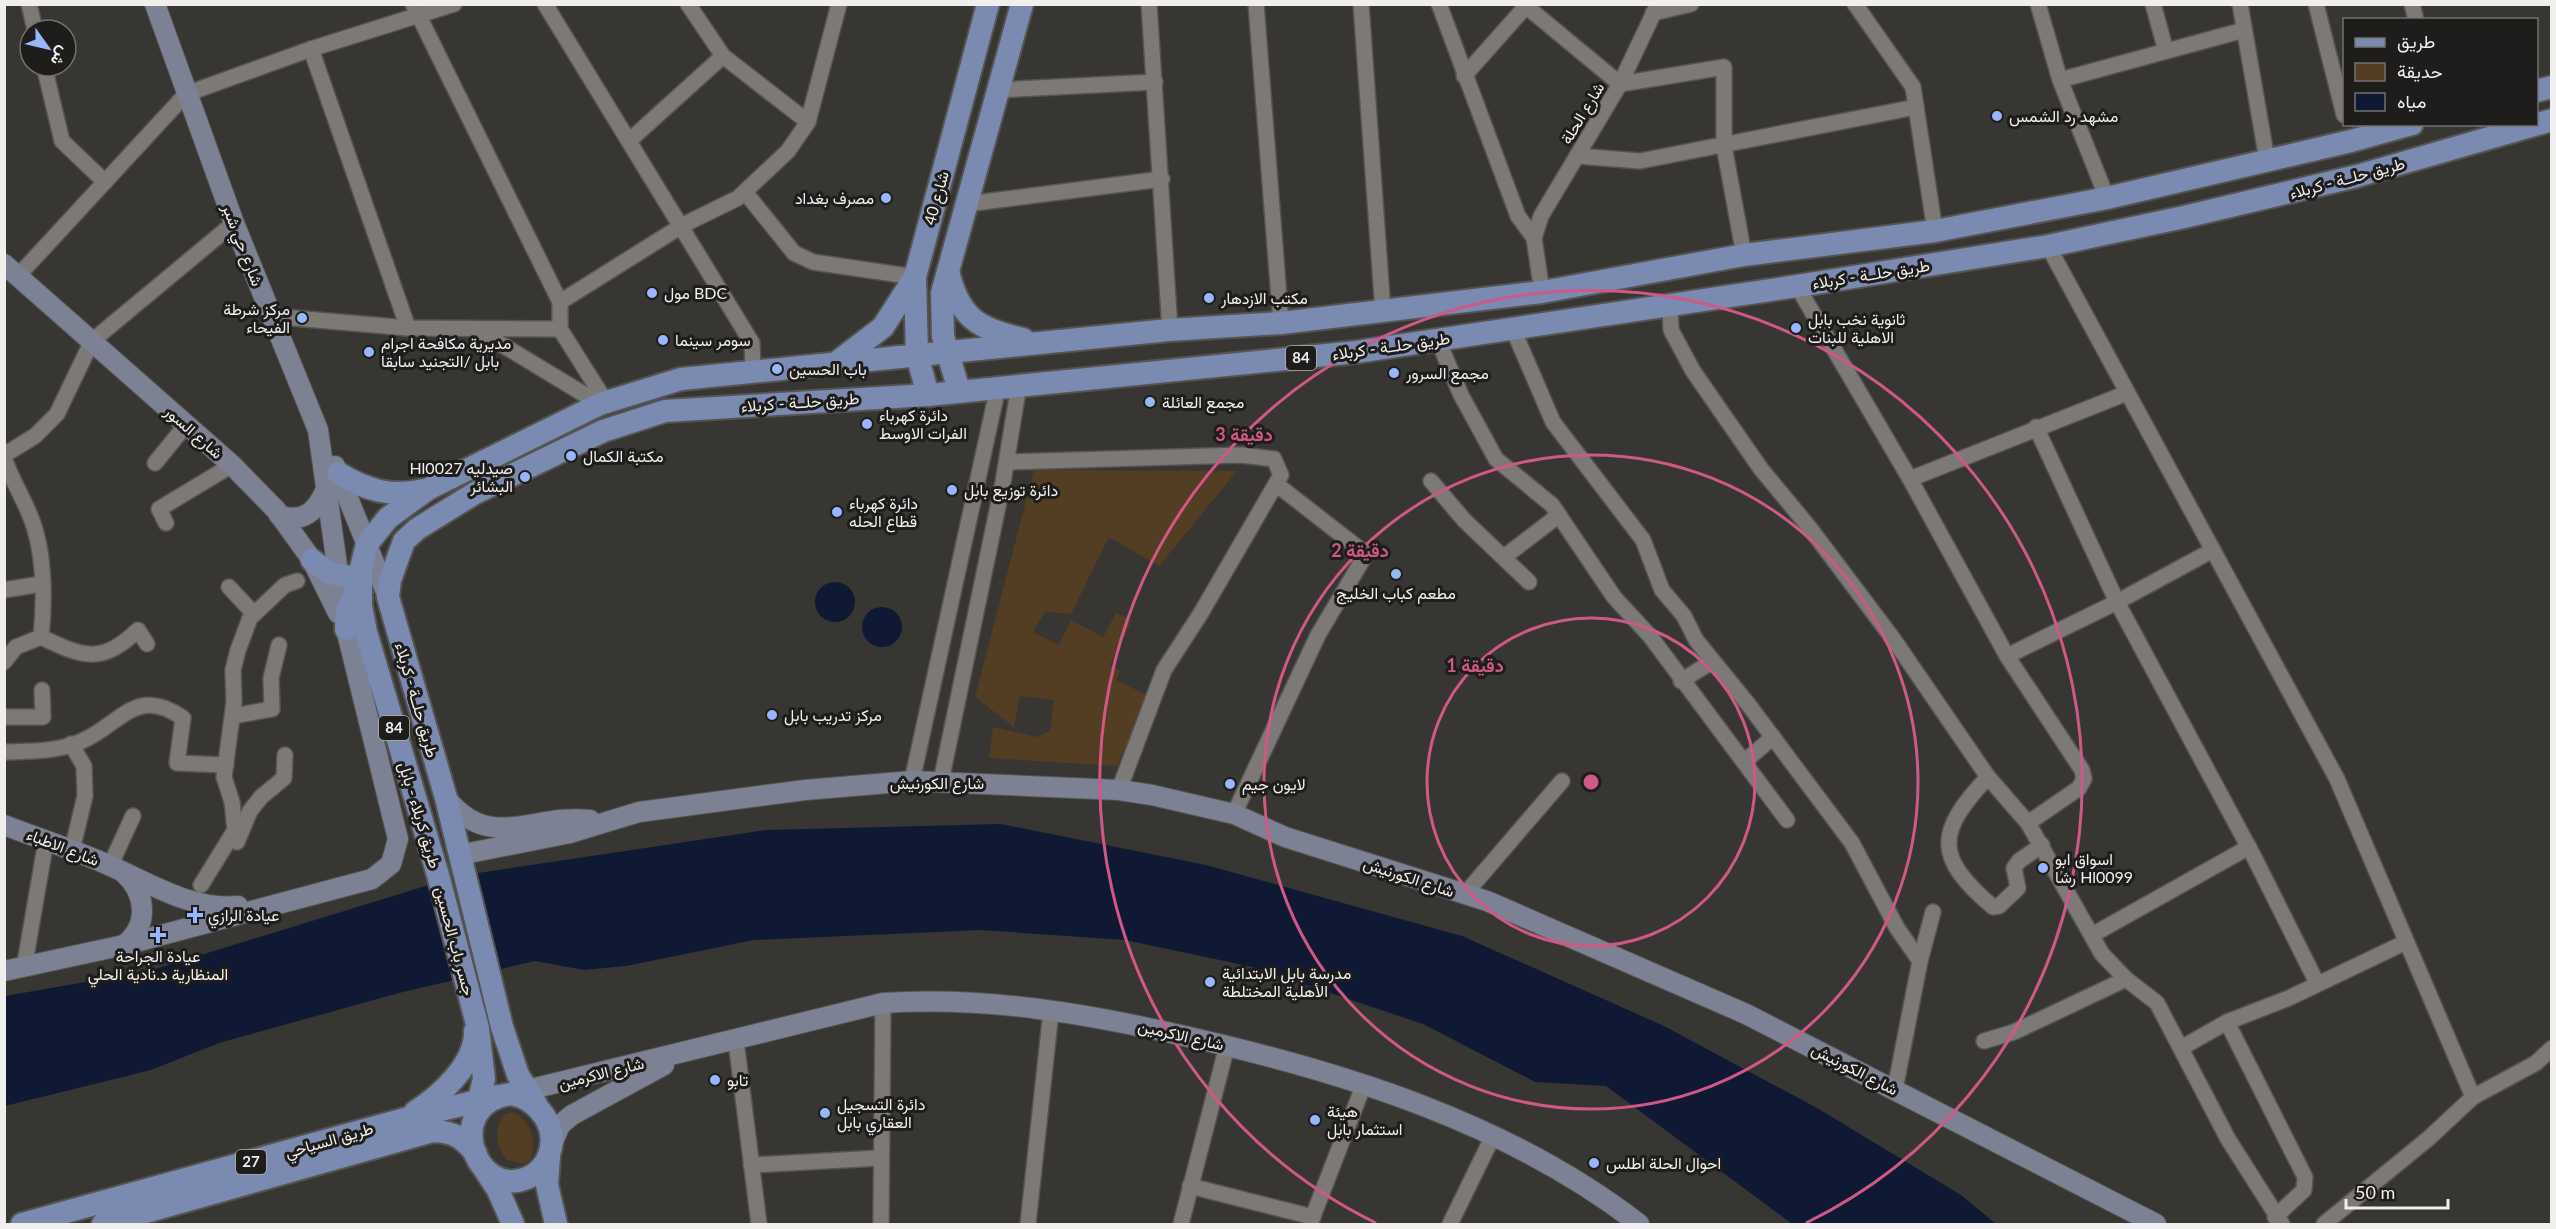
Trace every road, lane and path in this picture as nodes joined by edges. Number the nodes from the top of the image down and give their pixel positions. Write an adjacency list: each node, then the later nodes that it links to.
1 (154, 4): 31 (street, شارع حي شبر)
2 (454, 4): 20 (street)
3 (546, 4): 38 (street)
4 (687, 4): 24 (street)
5 (838, 4): 34 (street)
6 (988, 4): 58 (main road, شارع 40)
7 (1022, 4): 30 (main road, شارع 40)
8 (1149, 4): 28 (street)
9 (1256, 4): 65 (street)
10 (1361, 4): 63 (street)
11 (1439, 4): 25 (street)
12 (1691, 4): 19 (street)
13 (1856, 4): 32 (street)
14 (2038, 4): 27 (street)
15 (2153, 4): 23 (street)
16 (2240, 4): 21 (street)
17 (2316, 4): 33 (street)
18 (1528, 6): 25 (street); 29 (street)
19 (1656, 9): 29 (street, شارع الحلة)
20 (416, 10): 22 (street); 61 (street)
21 (2244, 30): 23 (street); 42 (street)
22 (311, 49): 31 (street); 67 (street)
23 (2166, 51): 27 (street)
24 (723, 56): 34 (street); 38 (street)
25 (1464, 76): 53 (street)
26 (47, 78): 45 (street)
27 (2060, 80): 48 (street)
28 (1155, 82): 30 (street); 44 (street)
29 (1620, 84): 39 (street); 41 (street, شارع الحلة)
30 (997, 90): 49 (main road, شارع 40)
31 (186, 93): 45 (street); 50 (street, شارع حي شبر)
32 (1916, 107): 39 (street); 52 (street)
33 (2343, 111)
34 (808, 122): 47 (street)
35 (2402, 126): 37 (main road, طريق حلــة - كربلاء / 84)
36 (2534, 126): 43 (main road, طريق حلــة - كربلاء / 84)
37 (2349, 136): 40 (main road, طريق حلــة - كربلاء / 84); 43 (main road)
38 (630, 140): 51 (street)
39 (1724, 146): 41 (street); 55 (street)
40 (2290, 155): 42 (main road, طريق حلــة - كربلاء / 84); 46 (main road)
41 (1576, 156): 53 (street, شارع الحلة)
42 (2267, 160): 48 (main road, طريق حلــة - كربلاء / 84)
43 (2357, 176): 46 (main road, طريق حلــة - كربلاء / 84)
44 (1162, 179): 49 (street); 70 (street)
45 (105, 182): 57 (street)
46 (2297, 191): 54 (main road, طريق حلــة - كربلاء / 84)
47 (745, 192): 51 (street); 58 (street)
48 (2107, 198): 52 (main road, طريق حلــة - كربلاء / 84)
49 (967, 204): 56 (main road, شارع 40)
50 (234, 223): 64 (street, شارع حي شبر); 72 (street)
51 (683, 225): 61 (street); 77 (street)
52 (1935, 231): 55 (main road, طريق حلــة - كربلاء / 84)
53 (1534, 238): 60 (street)
54 (2048, 246): 59 (main road, طريق حلــة - كربلاء / 84); 79 (street)
55 (1744, 255): 60 (main road, طريق حلــة - كربلاء / 84)
56 (947, 267): 73 (main road); 74 (main road, شارع 40)
57 (11, 270): 72 (street, شارع السور)
58 (915, 277): 75 (main road, شارع 40); 76 (main road)
59 (1797, 286): 62 (main road, طريق حلــة - كربلاء / 84); 89 (street)
60 (1542, 292): 63 (main road, طريق حلــة - كربلاء / 84)
61 (560, 302): 68 (street)
62 (1670, 305): 69 (main road, طريق حلــة - كربلاء / 84); 129 (street)
63 (1383, 312): 65 (main road, طريق حلــة - كربلاء / 84)
64 (271, 316): 67 (street); 90 (street, شارع حي شبر)
65 (1281, 323): 70 (main road, طريق حلــة - كربلاء / 84)
66 (473, 327): 67 (street); 68 (street); 82 (street)
67 (408, 328)
68 (560, 328): 82 (street)
69 (1513, 329): 71 (main road, طريق حلــة - كربلاء / 84); 117 (street)
70 (1170, 330): 73 (main road, طريق حلــة - كربلاء / 84)
71 (1438, 340): 81 (main road, طريق حلــة - كربلاء / 84); 95 (street)
72 (92, 341): 83 (street, شارع السور); 85 (street)
73 (1036, 342): 74 (main road, طريق حلــة - كربلاء / 84)
74 (947, 351): 75 (main road, طريق حلــة - كربلاء / 84); 78 (main road, شارع 40)
75 (917, 355): 76 (main road, طريق حلــة - كربلاء / 84); 80 (main road, شارع 40)
76 (833, 365): 77 (main road, طريق حلــة - كربلاء / 84)
77 (753, 372): 82 (main road, طريق حلــة - كربلاء / 84)
78 (959, 391): 80 (main road, طريق حلــة - كربلاء / 84); 81 (main road, طريق حلــة - كربلاء / 84)
79 (2127, 393): 84 (street); 98 (street)
80 (928, 394): 97 (main road, طريق حلــة - كربلاء / 84)
81 (1007, 394): 86 (street); 130 (street)
82 (603, 403): 93 (main road, طريق حلــة - كربلاء / 84)
83 (186, 425): 87 (street); 88 (street, شارع السور)
84 (2036, 427): 89 (street); 109 (street)
85 (4, 456): 105 (street)
86 (1007, 462): 92 (street); 131 (street)
87 (155, 463)
88 (232, 465): 94 (street, شارع السور); 96 (street)
89 (1910, 479): 116 (street)
90 (332, 481): 93 (main road); 94 (street); 101 (street); 102 (street)
91 (1431, 482): 99 (street)
92 (1276, 484): 133 (street); 135 (street)
93 (428, 489): 101 (main road, طريق حلــة - كربلاء / 84)
94 (279, 515): 100 (street, شارع السور)
95 (1559, 515): 99 (street); 119 (street)
96 (166, 524)
97 (404, 541): 101 (main road); 108 (main road, طريق حلــة - كربلاء / 84)
98 (2213, 550): 109 (street); 154 (street)
99 (1504, 557): 104 (street)
100 (312, 560): 102 (main road); 112 (street, شارع السور)
101 (368, 563): 102 (main road); 108 (street); 110 (main road, طريق كربلاء - بابل / 84); 112 (main road)
102 (338, 576): 112 (street)
103 (297, 581): 111 (street)
104 (1529, 582)
105 (41, 584): 107 (street); 113 (street)
106 (229, 587): 111 (street)
107 (4, 590)
108 (388, 597): 110 (main road); 134 (main road, طريق حلــة - كربلاء / 84)
109 (2117, 602): 116 (street); 143 (street)
110 (362, 606): 112 (main road); 148 (main road, طريق كربلاء - بابل / 84)
111 (254, 614): 121 (street)
112 (346, 629): 151 (street)
113 (41, 637): 114 (street); 118 (street)
114 (147, 644)
115 (279, 645): 121 (street)
116 (2007, 656): 139 (street)
117 (1713, 661): 119 (street); 123 (street)
118 (4, 662)
119 (1682, 681): 127 (street)
120 (42, 690): 122 (street)
121 (233, 716): 128 (street)
122 (4, 717)
123 (1773, 737): 127 (street); 156 (street)
124 (71, 744): 125 (street); 128 (street); 144 (street)
125 (4, 752)
126 (285, 755): 145 (street)
127 (1744, 762): 137 (street)
128 (226, 765): 145 (street)
129 (1988, 777): 139 (street); 142 (street)
130 (912, 780): 131 (street, شارع الكورنيش); 138 (street, شارع الكورنيش)
131 (941, 781): 133 (street, شارع الكورنيش)
132 (1562, 781): 150 (street)
133 (1119, 790): 135 (street, شارع الكورنيش)
134 (446, 798): 138 (street); 146 (main road, طريق حلــة - كربلاء / 84)
135 (1234, 814): 150 (street, شارع الكورنيش)
136 (133, 816): 147 (street)
137 (1787, 820)
138 (601, 823): 146 (street, شارع الكورنيش)
139 (2028, 823): 142 (street)
140 (4, 825): 141 (street, شارع الاطباء)
141 (46, 841): 144 (street, شارع الاطباء); 157 (street)
142 (2042, 845): 153 (street)
143 (2249, 847): 153 (street); 160 (street)
144 (72, 850): 147 (street, شارع الاطباء)
145 (217, 862): 149 (street)
146 (460, 863): 174 (main road, جسر باب الحسين / 84)
147 (116, 868): 151 (street, شارع الاطباء); 155 (street)
148 (438, 876): 162 (main road, جسر باب الحسين / 84)
149 (201, 885)
150 (1465, 894): 172 (street, شارع الكورنيش)
151 (283, 903): 155 (street)
152 (1933, 912): 156 (street)
153 (2092, 935): 159 (street)
154 (2406, 942): 160 (street); 173 (street)
155 (124, 945): 157 (street)
156 (1920, 961): 172 (street)
157 (24, 968): 158 (street)
158 (4, 971)
159 (2126, 979): 166 (street); 168 (street)
160 (2316, 983): 164 (street)
161 (883, 1003): 163 (street, شارع الاكرمين); 165 (street, شارع الاكرمين); 178 (street)
162 (474, 1009): 174 (main road, 84); 175 (main road)
163 (1051, 1011): 167 (street, شارع الاكرمين); 190 (street)
164 (2227, 1022): 168 (street); 183 (street)
165 (736, 1041): 170 (street, شارع الاكرمين); 180 (street)
166 (1984, 1041)
167 (1227, 1046): 171 (street, شارع الاكرمين); 181 (street)
168 (2181, 1048): 183 (street)
169 (2552, 1048): 173 (street)
170 (691, 1052): 174 (street, شارع الاكرمين); 177 (street, شارع الاكرمين)
171 (1364, 1084): 176 (street, شارع الاكرمين); 182 (street)
172 (1895, 1089): 194 (street, شارع الكورنيش)
173 (2473, 1097): 195 (street)
174 (504, 1101): 175 (main road, طريق السياحي / 27); 177 (main road, 84); 179 (main road, 84)
175 (396, 1121): 184 (main road, طريق السياحي / 27)
176 (1493, 1136): 192 (street); 193 (street, شارع الاكرمين)
177 (550, 1150): 179 (main road); 187 (main road, 84)
178 (879, 1158): 180 (street); 189 (street)
179 (481, 1162): 185 (main road, طريق السياحي / 27); 186 (main road, 84)
180 (751, 1165): 188 (street)
181 (1190, 1186): 182 (street); 191 (street)
182 (1311, 1221)
183 (2278, 1221)
184 (22, 1224)
185 (103, 1224)
186 (513, 1224)
187 (556, 1224)
188 (759, 1224)
189 (881, 1224)
190 (1028, 1224)
191 (1181, 1224)
192 (1449, 1224)
193 (1639, 1224)
194 (2156, 1224)
195 (2324, 1224)

